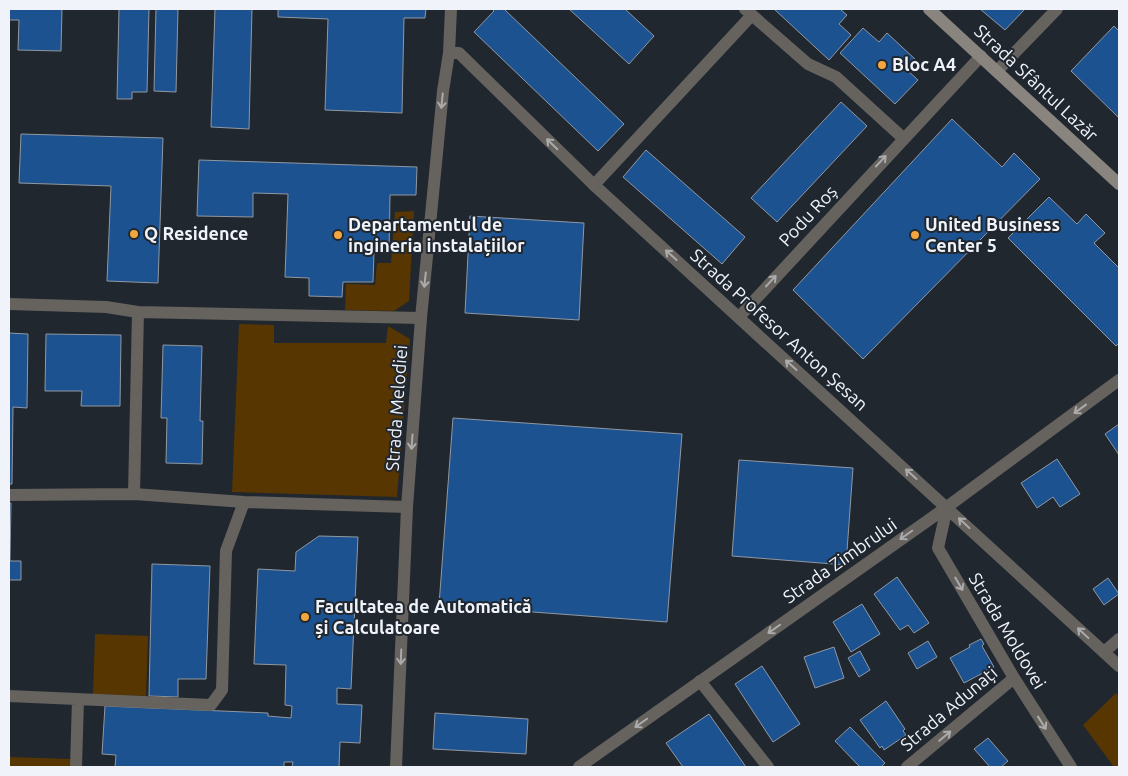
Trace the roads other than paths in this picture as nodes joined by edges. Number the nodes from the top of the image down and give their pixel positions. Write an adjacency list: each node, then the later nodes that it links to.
1 (451, 9): 5 (street)
2 (929, 9): 6 (main road, Strada Sfântul Lazăr)
3 (1056, 9): 7 (street)
4 (748, 12): 8 (street); 10 (street)
5 (449, 53): 10 (street, Strada Profesor Anton Șesan, one-way to 5); 14 (street, Strada Melodiei, one-way to 14)
6 (981, 56): 7 (main road, Strada Sfântul Lazăr); 8 (street, Podu Roș)
7 (997, 71): 9 (main road, Strada Sfântul Lazăr)
8 (903, 138): 13 (street, Podu Roș, one-way to 8)
9 (1119, 184)
10 (594, 185): 13 (street, Strada Profesor Anton Șesan, one-way to 10)
11 (9, 304): 12 (street)
12 (138, 312): 14 (street); 16 (street)
13 (738, 317): 20 (street, Strada Profesor Anton Șesan, one-way to 13)
14 (421, 318): 19 (street, Strada Melodiei, one-way to 19)
15 (1119, 380): 20 (street, Strada Zimbrului, one-way to 20)
16 (134, 494): 17 (street); 18 (street)
17 (9, 495)
18 (244, 502): 19 (street); 27 (street)
19 (407, 507): 30 (street, Strada Melodiei, one-way to 30)
20 (947, 507): 22 (street, Strada Profesor Anton Șesan, one-way to 20); 24 (street, Strada Moldovei, one-way to 24); 25 (street, Strada Zimbrului, one-way to 25)
21 (1119, 639): 22 (street)
22 (1104, 652): 23 (street, Strada Profesor Anton Șesan)
23 (1119, 666)
24 (1014, 678): 32 (street, Strada Adunați, one-way to 24); 33 (street, Strada Moldovei, one-way to 33)
25 (700, 681): 28 (street, Strada Zimbrului, one-way to 28); 31 (street)
26 (9, 696): 27 (street)
27 (78, 699): 29 (street)
28 (583, 766)
29 (76, 767)
30 (396, 767)
31 (768, 767)
32 (908, 767)
33 (1071, 767)

